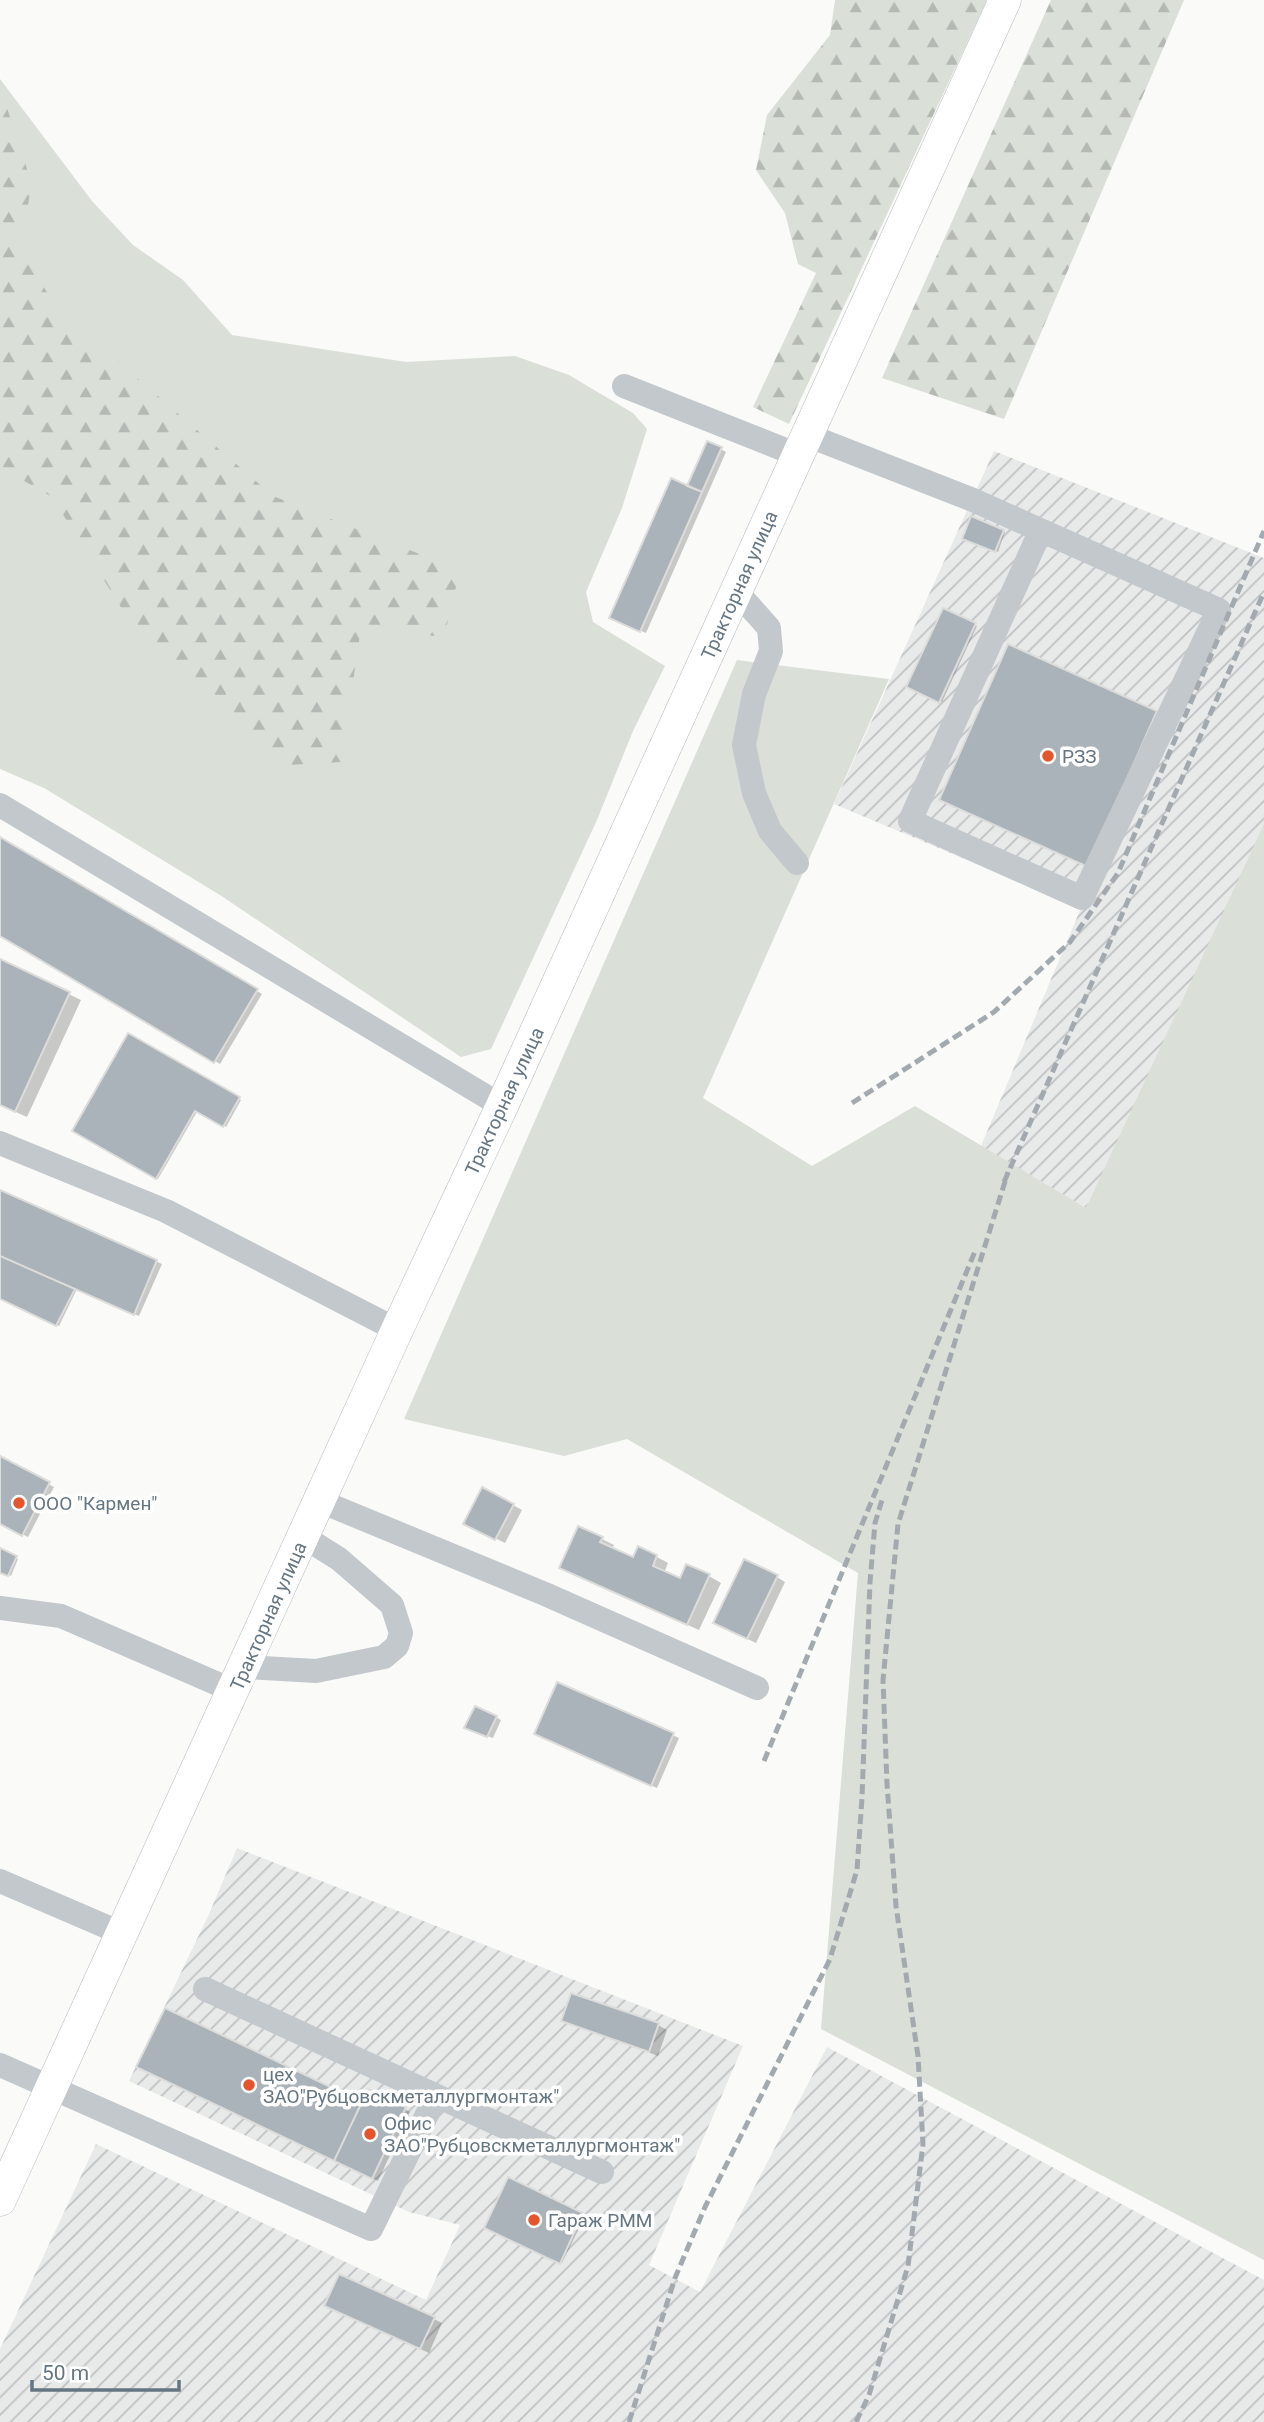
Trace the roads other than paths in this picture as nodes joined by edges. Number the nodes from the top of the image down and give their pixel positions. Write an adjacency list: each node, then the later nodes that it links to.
1 (1005, 0): 3 (main road, Тракторная улица)
2 (624, 386): 3 (lane)
3 (802, 445): 4 (lane); 5 (main road, Тракторная улица)
4 (1040, 532): 4 (lane)
5 (736, 591): 7 (lane); 8 (main road, Тракторная улица)
6 (0, 805): 8 (lane)
7 (797, 863)
8 (502, 1106): 10 (main road, Тракторная улица)
9 (0, 1143): 10 (lane)
10 (397, 1330): 11 (main road, Тракторная улица)
11 (320, 1501): 12 (main road, Тракторная улица); 15 (lane)
12 (304, 1536): 14 (main road, Тракторная улица); 14 (lane)
13 (0, 1608): 14 (lane)
14 (239, 1679): 17 (main road, Тракторная улица)
15 (757, 1688)
16 (0, 1881): 17 (lane)
17 (121, 1933): 20 (main road, Тракторная улица)
18 (205, 1989): 21 (lane)
19 (0, 2065): 20 (lane)
20 (52, 2087): 21 (lane); 23 (main road, Тракторная улица)
21 (436, 2096): 22 (lane)
22 (602, 2172)
23 (0, 2200)

